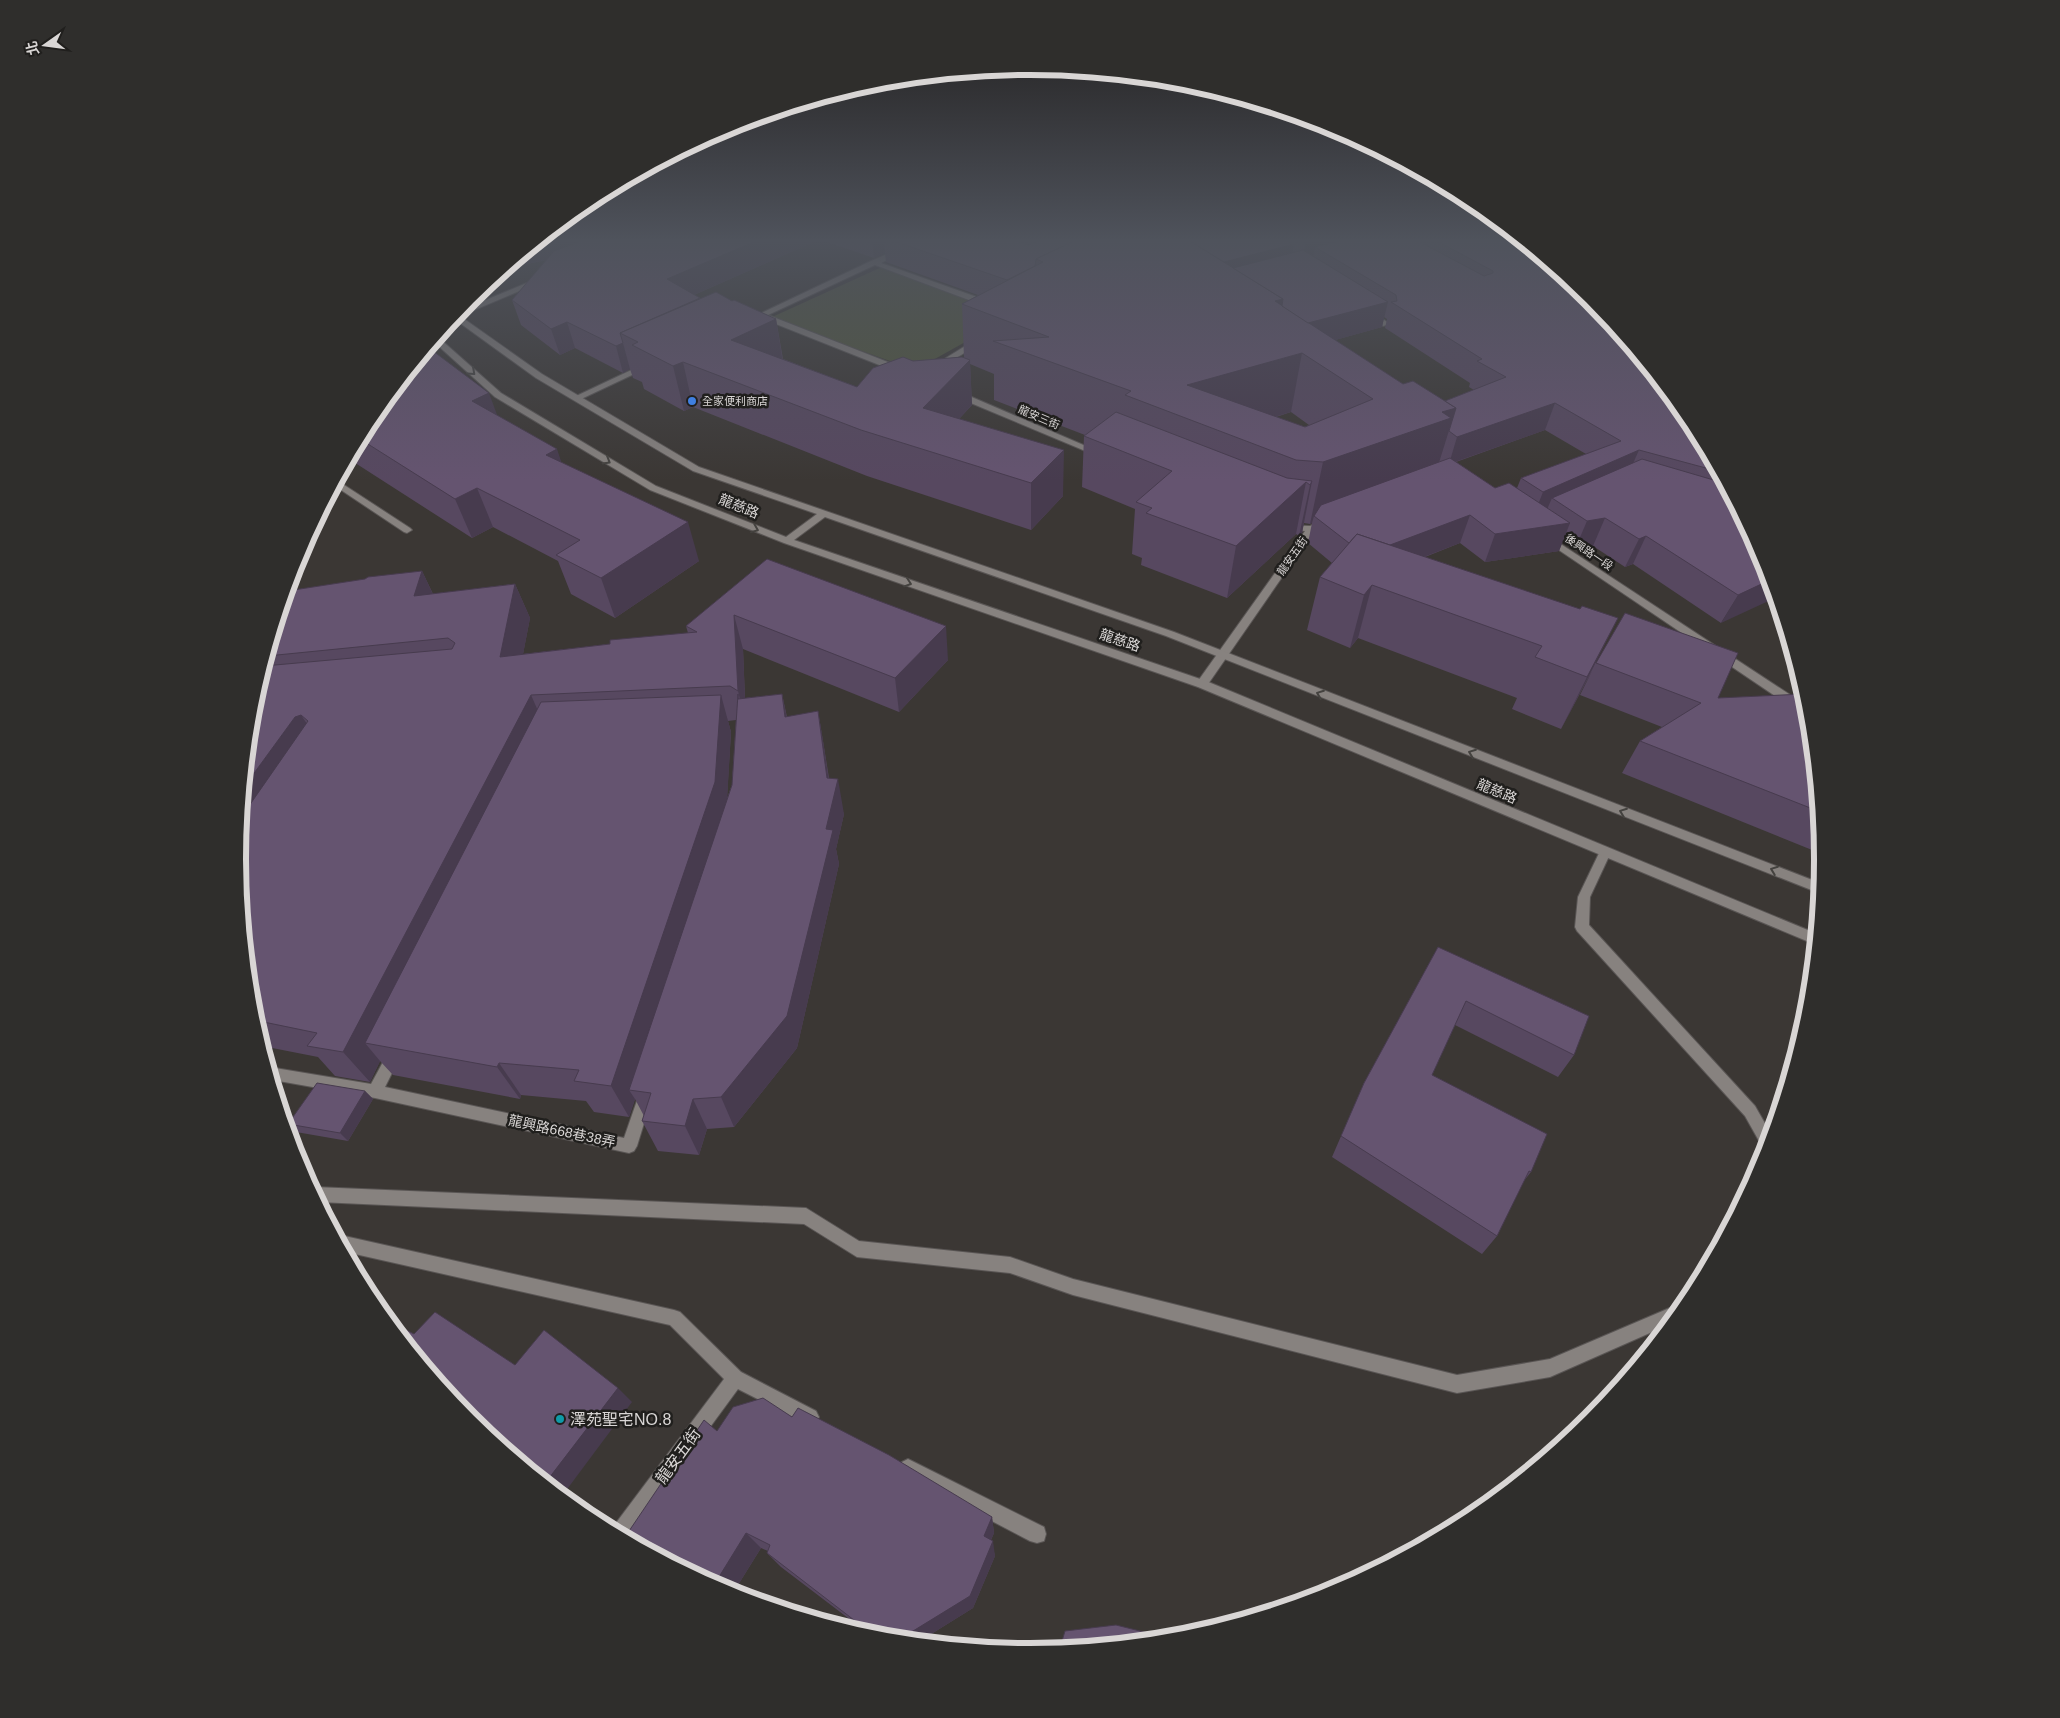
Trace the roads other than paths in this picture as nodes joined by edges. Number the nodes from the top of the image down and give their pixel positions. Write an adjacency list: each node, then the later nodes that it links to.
1 (464, 321): 11 (street, 龍慈路)
2 (776, 321): 9 (street)
3 (1381, 321): 4 (street)
4 (1386, 324)
5 (987, 337): 8 (street)
6 (440, 343): 20 (street, 龍慈路, one-way to 20)
7 (656, 363): 11 (street)
8 (926, 373)
9 (909, 374)
10 (945, 389): 12 (street, 龍安三街)
11 (576, 398): 14 (street, 龍慈路)
12 (1108, 457)
13 (341, 486): 18 (street)
14 (825, 513): 20 (street); 21 (street, 龍慈路)
15 (1329, 522): 17 (street, 龍安五街)
16 (1272, 523): 17 (street)
17 (1311, 528): 21 (street, 龍安五街)
18 (407, 530)
19 (1537, 532): 23 (street, 後興路一段)
20 (787, 541): 22 (street, 龍慈路, one-way to 22)
21 (1223, 656): 22 (street, 龍安五街); 25 (street, 龍慈路, one-way to 21)
22 (1202, 684): 24 (street, 龍慈路)
23 (1800, 708)
24 (1605, 852): 26 (street, 龍慈路); 31 (street)
25 (1813, 885)
26 (1809, 937)
27 (398, 1047): 30 (street)
28 (277, 1075): 30 (street, 龍興路668巷38弄)
29 (650, 1080): 30 (street, 龍興路668巷38弄)
30 (375, 1092)
31 (1763, 1134)
32 (322, 1194): 34 (street)
33 (347, 1244): 35 (street)
34 (1665, 1318)
35 (736, 1378): 36 (street); 38 (street, 龍安五街)
36 (824, 1424)
37 (895, 1461): 39 (street)
38 (624, 1529)
39 (1037, 1534)

